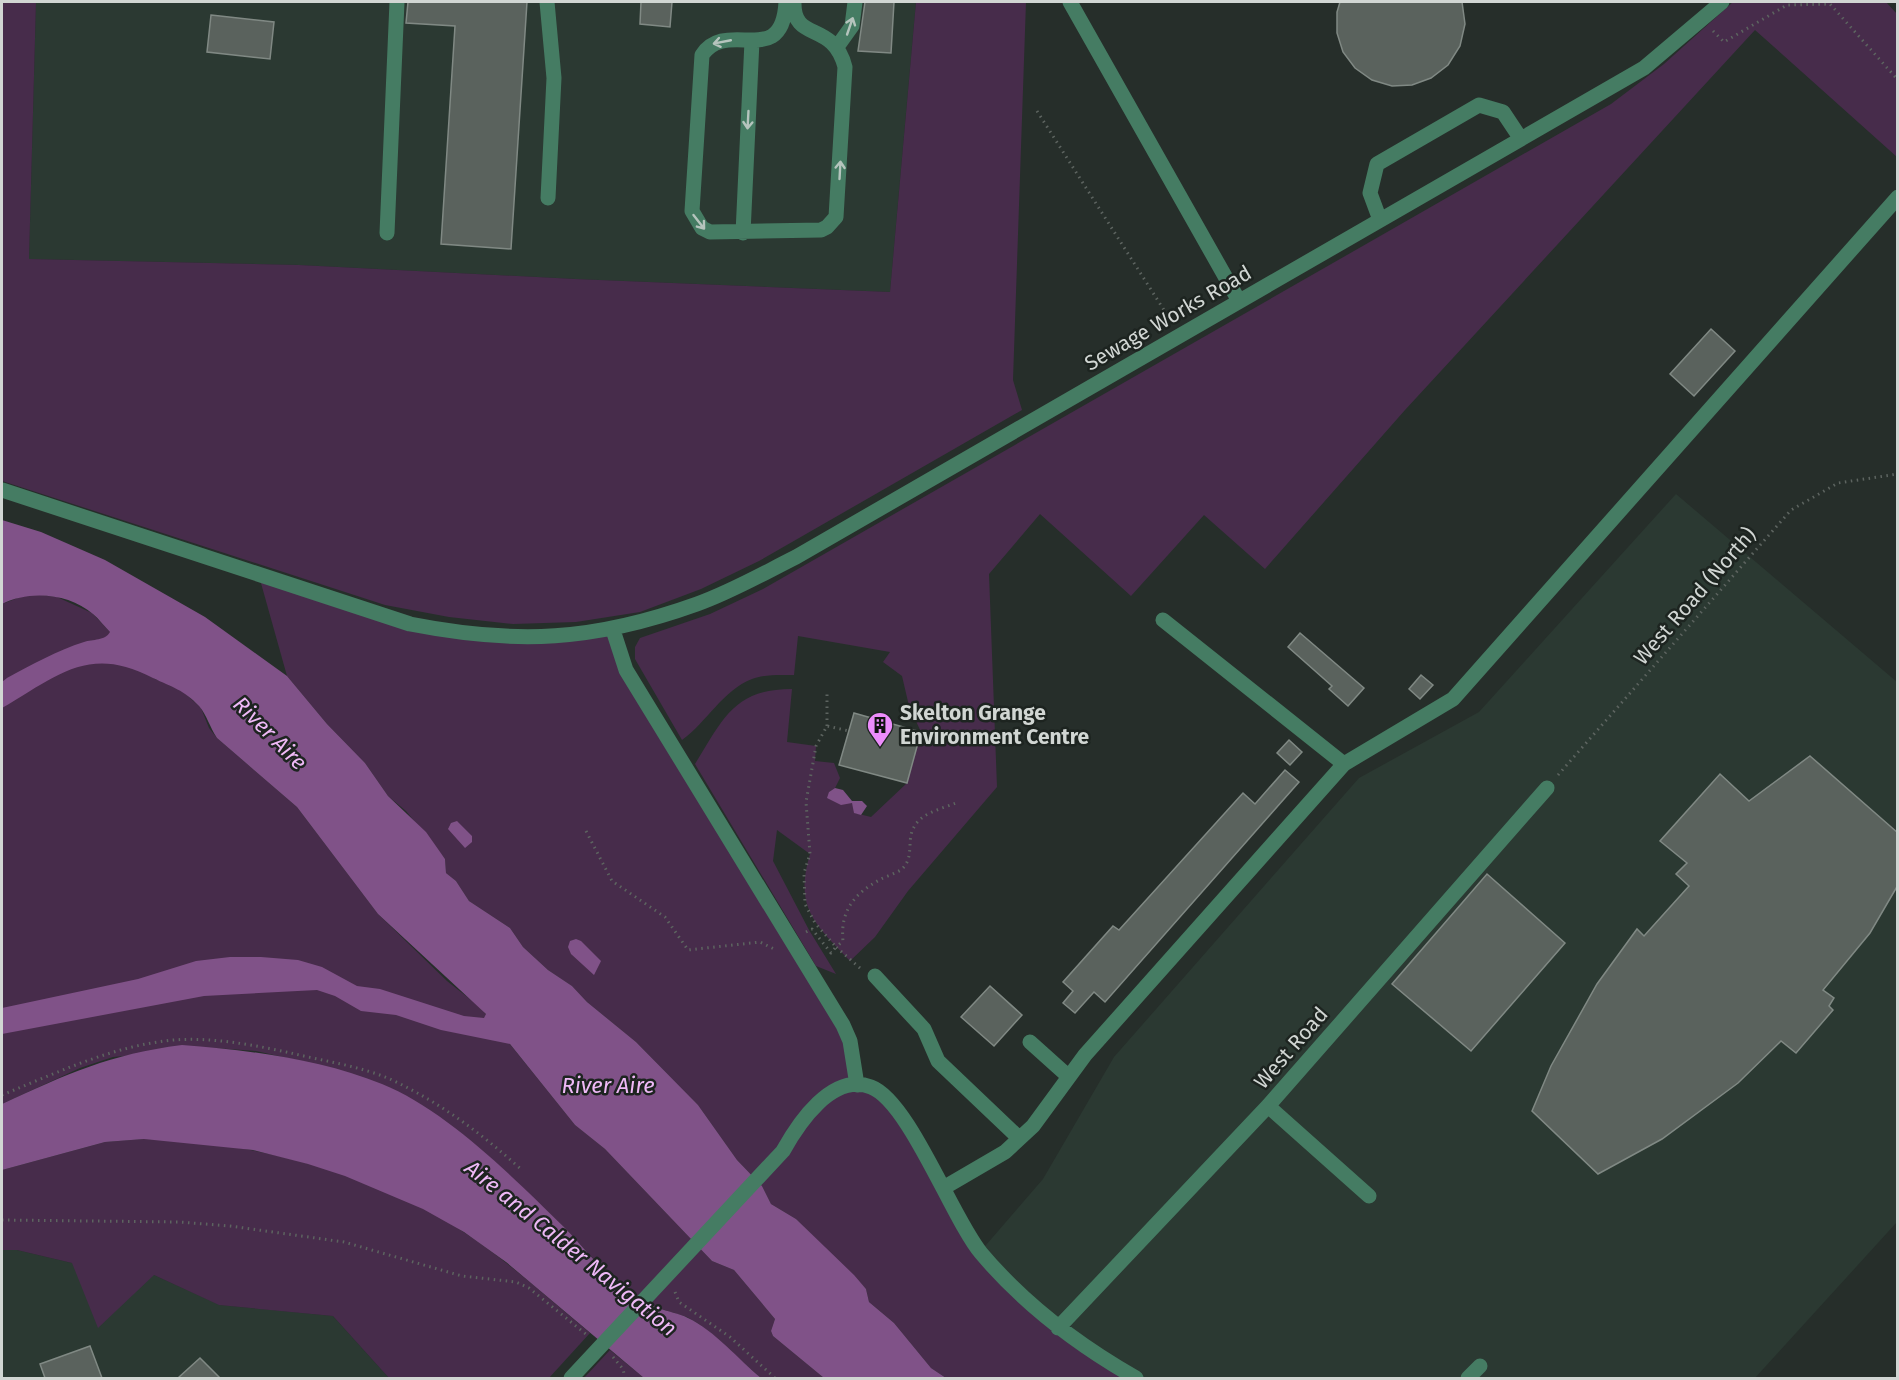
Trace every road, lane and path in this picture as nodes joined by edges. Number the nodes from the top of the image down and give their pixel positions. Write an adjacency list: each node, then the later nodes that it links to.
1 (397, 2): 17 (street)
2 (547, 2): 15 (street)
3 (786, 2): 9 (street)
4 (794, 2): 10 (street)
5 (855, 2): 10 (street, one-way to 5)
6 (1070, 2): 19 (street)
7 (1722, 2): 8 (street, Sewage Works Road)
8 (1700, 20): 11 (path); 13 (street, Sewage Works Road)
9 (752, 41): 18 (street, one-way to 18); 18 (street, one-way to 18)
10 (837, 47): 18 (street, one-way to 10)
11 (1898, 80)
12 (1038, 111): 20 (path)
13 (1521, 139): 16 (street, Sewage Works Road); 16 (street)
14 (1898, 197): 28 (street)
15 (548, 198)
16 (1380, 220): 19 (street, Sewage Works Road)
17 (387, 233)
18 (743, 233)
19 (1239, 301): 20 (street, Sewage Works Road)
20 (1180, 335): 24 (street, Sewage Works Road)
21 (1898, 474): 29 (path, West Road (North))
22 (2, 490): 24 (street, Sewage Works Road)
23 (1163, 620): 28 (street)
24 (613, 630): 32 (street)
25 (827, 692): 26 (path)
26 (827, 726): 27 (path); 33 (path)
27 (849, 731)
28 (1344, 764): 36 (street)
29 (1547, 788): 39 (street, West Road)
30 (956, 803): 33 (path)
31 (586, 831): 32 (path)
32 (793, 942): 33 (path); 37 (street)
33 (836, 947): 34 (path)
34 (875, 976): 40 (street)
35 (1030, 1042): 36 (street)
36 (1069, 1077): 40 (street)
37 (857, 1085): 42 (street); 50 (street)
38 (2, 1095): 41 (path)
39 (1268, 1106): 43 (street); 46 (street, West Road)
40 (1019, 1138): 42 (street)
41 (522, 1170)
42 (945, 1187): 46 (street)
43 (1369, 1196)
44 (2, 1220): 47 (path)
45 (677, 1284): 52 (path)
46 (1058, 1328): 53 (street)
47 (589, 1337)
48 (608, 1352): 51 (path)
49 (1480, 1366): 54 (street)
50 (571, 1378)
51 (625, 1378)
52 (775, 1378)
53 (1136, 1378)
54 (1468, 1378)

